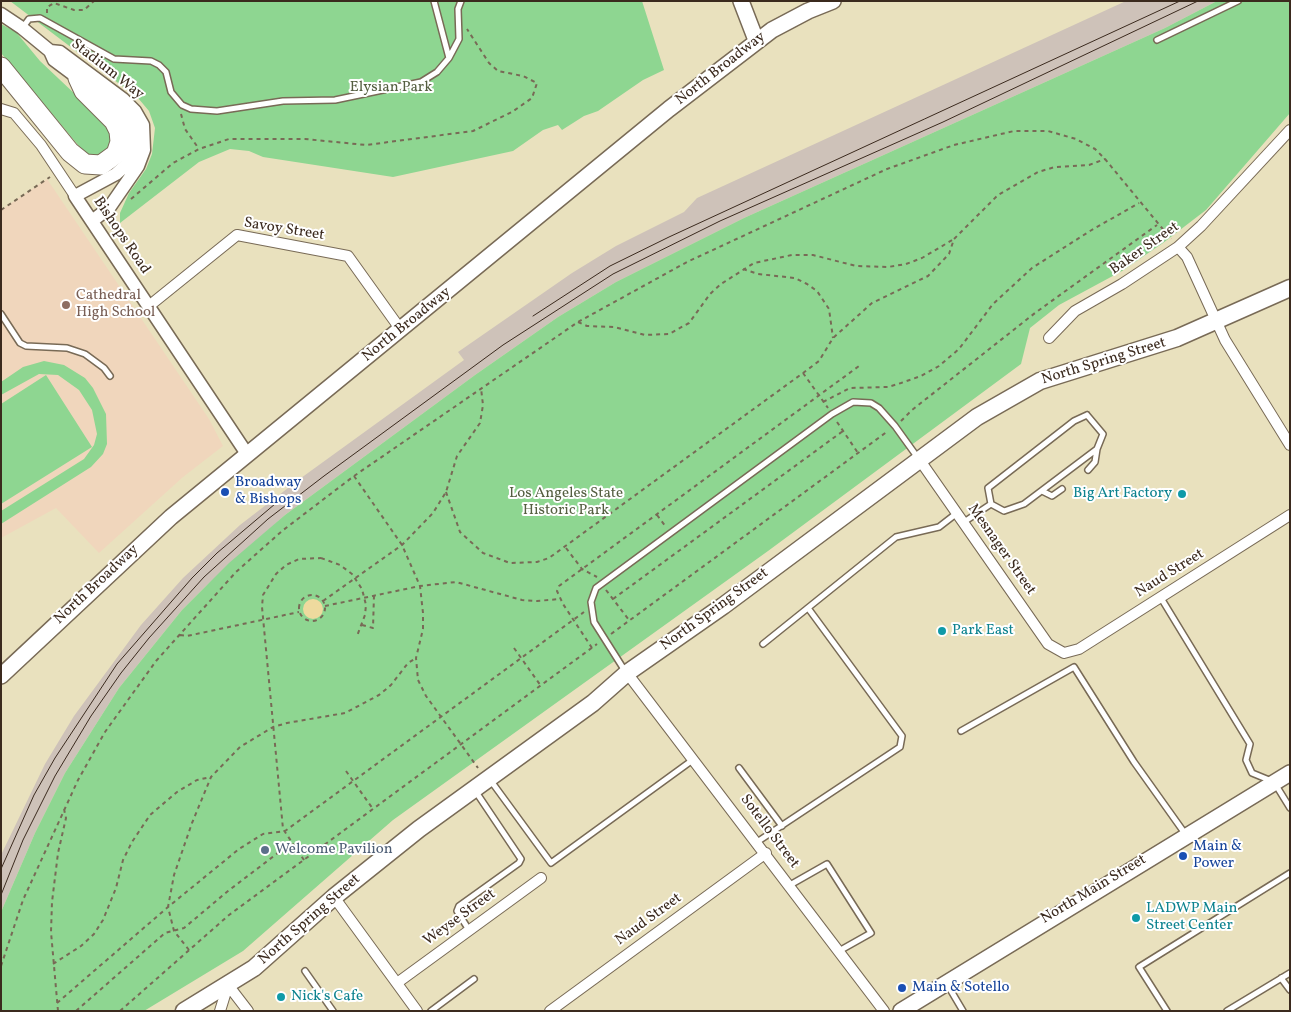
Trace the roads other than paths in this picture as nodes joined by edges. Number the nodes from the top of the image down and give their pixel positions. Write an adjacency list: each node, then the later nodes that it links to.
1 (434, 1): 11 (lane)
2 (461, 1): 11 (lane)
3 (741, 1): 8 (main road)
4 (833, 1): 8 (main road, North Broadway)
5 (1238, 1): 9 (lane)
6 (5, 16): 7 (street, Stadium Way)
7 (22, 28): 10 (street, Stadium Way); 11 (lane)
8 (756, 40): 23 (main road, North Broadway)
9 (1157, 40)
10 (50, 51): 13 (street, Stadium Way); 17 (street, Stadium Way)
11 (449, 58)
12 (1, 67): 13 (highway)
13 (78, 78): 16 (street, Stadium Way)
14 (1, 109): 16 (street, Bishops Road)
15 (1290, 130): 18 (street, Baker Street)
16 (75, 196): 17 (street, Bishops Road)
17 (92, 221): 20 (street, Bishops Road)
18 (1178, 247): 22 (street); 24 (street, Baker Street)
19 (1290, 288): 22 (main road, North Spring Street)
20 (149, 306): 23 (street, Savoy Street); 28 (street, Bishops Road)
21 (1, 314): 25 (lane)
22 (1214, 321): 26 (street); 29 (main road, North Spring Street)
23 (401, 330): 28 (main road, North Broadway)
24 (1049, 338)
25 (110, 376)
26 (1290, 445)
27 (1097, 449): 30 (lane); 32 (lane); 33 (lane)
28 (247, 454): 42 (main road, North Broadway)
29 (918, 459): 34 (street, Mesnager Street); 41 (main road, North Spring Street); 41 (lane)
30 (1088, 470)
31 (1062, 489): 32 (lane)
32 (1042, 491): 33 (lane)
33 (991, 504): 36 (lane)
34 (958, 512): 36 (street, Mesnager Street); 38 (lane)
35 (1290, 515): 37 (street, Naud Street)
36 (964, 522): 40 (street, Mesnager Street)
37 (1160, 597): 40 (street, Naud Street); 48 (lane)
38 (808, 608): 39 (lane); 50 (lane)
39 (763, 644)
40 (1064, 653)
41 (627, 673): 44 (street, Sotello Street); 47 (main road, North Spring Street)
42 (1, 676)
43 (962, 731): 51 (lane)
44 (694, 759): 47 (lane); 52 (street, Sotello Street)
45 (739, 768): 50 (lane)
46 (1290, 773): 48 (main road, North Main Street)
47 (483, 782): 57 (main road, North Spring Street); 58 (lane)
48 (1274, 782): 49 (lane); 51 (main road, North Main Street)
49 (1290, 808)
50 (782, 826): 52 (lane)
51 (1186, 835): 64 (main road, North Main Street)
52 (757, 842): 53 (street, Sotello Street)
53 (766, 853): 56 (street, Sotello Street); 74 (street, Naud Street)
54 (1290, 873): 78 (lane)
55 (541, 878): 58 (street, Weyse Street)
56 (790, 885): 59 (street, Sotello Street); 59 (lane)
57 (334, 897): 65 (street); 66 (main road, North Spring Street)
58 (470, 930): 65 (street, Weyse Street)
59 (839, 951): 75 (street, Sotello Street)
60 (305, 971): 71 (lane)
61 (1290, 973): 62 (lane)
62 (1281, 978): 67 (lane); 79 (lane)
63 (474, 979): 73 (lane)
64 (946, 981): 76 (main road, North Main Street); 77 (lane)
65 (397, 983): 72 (street)
66 (228, 985): 68 (main road, North Spring Street); 69 (street); 70 (street)
67 (1290, 990)
68 (184, 1011)
69 (220, 1011)
70 (248, 1011)
71 (333, 1011)
72 (417, 1011)
73 (431, 1011)
74 (550, 1011)
75 (884, 1011)
76 (900, 1011)
77 (964, 1011)
78 (1166, 1011)
79 (1227, 1011)

